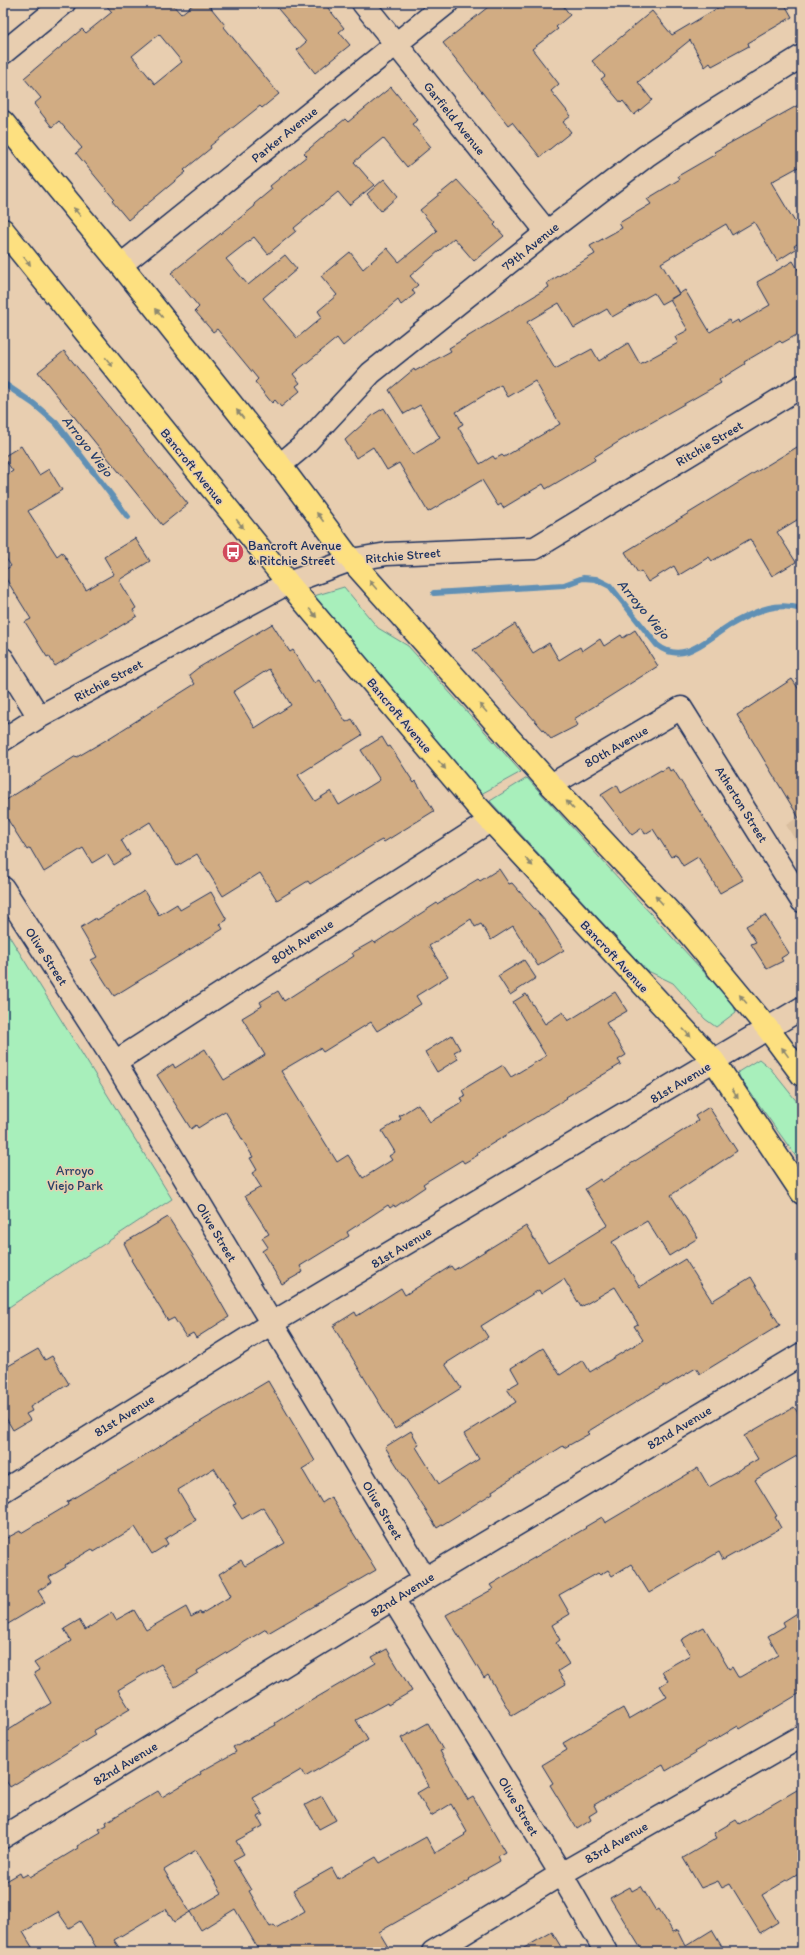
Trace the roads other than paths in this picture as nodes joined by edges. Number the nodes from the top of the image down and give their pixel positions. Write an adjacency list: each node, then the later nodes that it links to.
1 (64, 3): 5 (street)
2 (363, 3): 4 (street, Garfield Avenue)
3 (447, 3): 4 (street, Parker Avenue)
4 (396, 44): 9 (street, Garfield Avenue); 10 (street, Parker Avenue)
5 (3, 53)
6 (802, 56): 9 (street, 79th Avenue)
7 (3, 122): 10 (main road, one-way to 7)
8 (3, 230): 14 (main road, Bancroft Avenue, one-way to 14)
9 (547, 232): 12 (street, 79th Avenue)
10 (121, 265): 12 (main road, one-way to 10)
11 (802, 386): 13 (street, Ritchie Street)
12 (280, 464): 13 (main road, one-way to 12)
13 (351, 560): 14 (street, Ritchie Street); 19 (main road, one-way to 13)
14 (288, 583): 17 (street, Ritchie Street); 20 (main road, Bancroft Avenue, one-way to 20)
15 (3, 659): 17 (street)
16 (681, 708): 19 (street, 80th Avenue); 22 (street, Atherton Street)
17 (38, 717): 18 (street, Ritchie Street)
18 (3, 740)
19 (551, 785): 24 (main road, one-way to 19)
20 (490, 821): 25 (main road, Bancroft Avenue, one-way to 25); 26 (street, 80th Avenue)
21 (3, 888): 26 (street, Olive Street)
22 (802, 901)
23 (802, 1008): 24 (street, 81st Avenue)
24 (768, 1029): 25 (street, 81st Avenue); 27 (main road, one-way to 24)
25 (714, 1061): 28 (main road, Bancroft Avenue, one-way to 28); 29 (street, 81st Avenue)
26 (115, 1062): 29 (street, Olive Street)
27 (802, 1075)
28 (802, 1193)
29 (272, 1323): 31 (street, 81st Avenue); 32 (street, Olive Street)
30 (802, 1354): 32 (street, 82nd Avenue)
31 (3, 1491)
32 (425, 1579): 33 (street, 82nd Avenue)
33 (393, 1599): 35 (street, 82nd Avenue); 36 (street, Olive Street)
34 (802, 1736): 36 (street, 83rd Avenue)
35 (3, 1837)
36 (561, 1874): 37 (street, 83rd Avenue); 38 (street, Olive Street)
37 (433, 1952)
38 (606, 1952)

